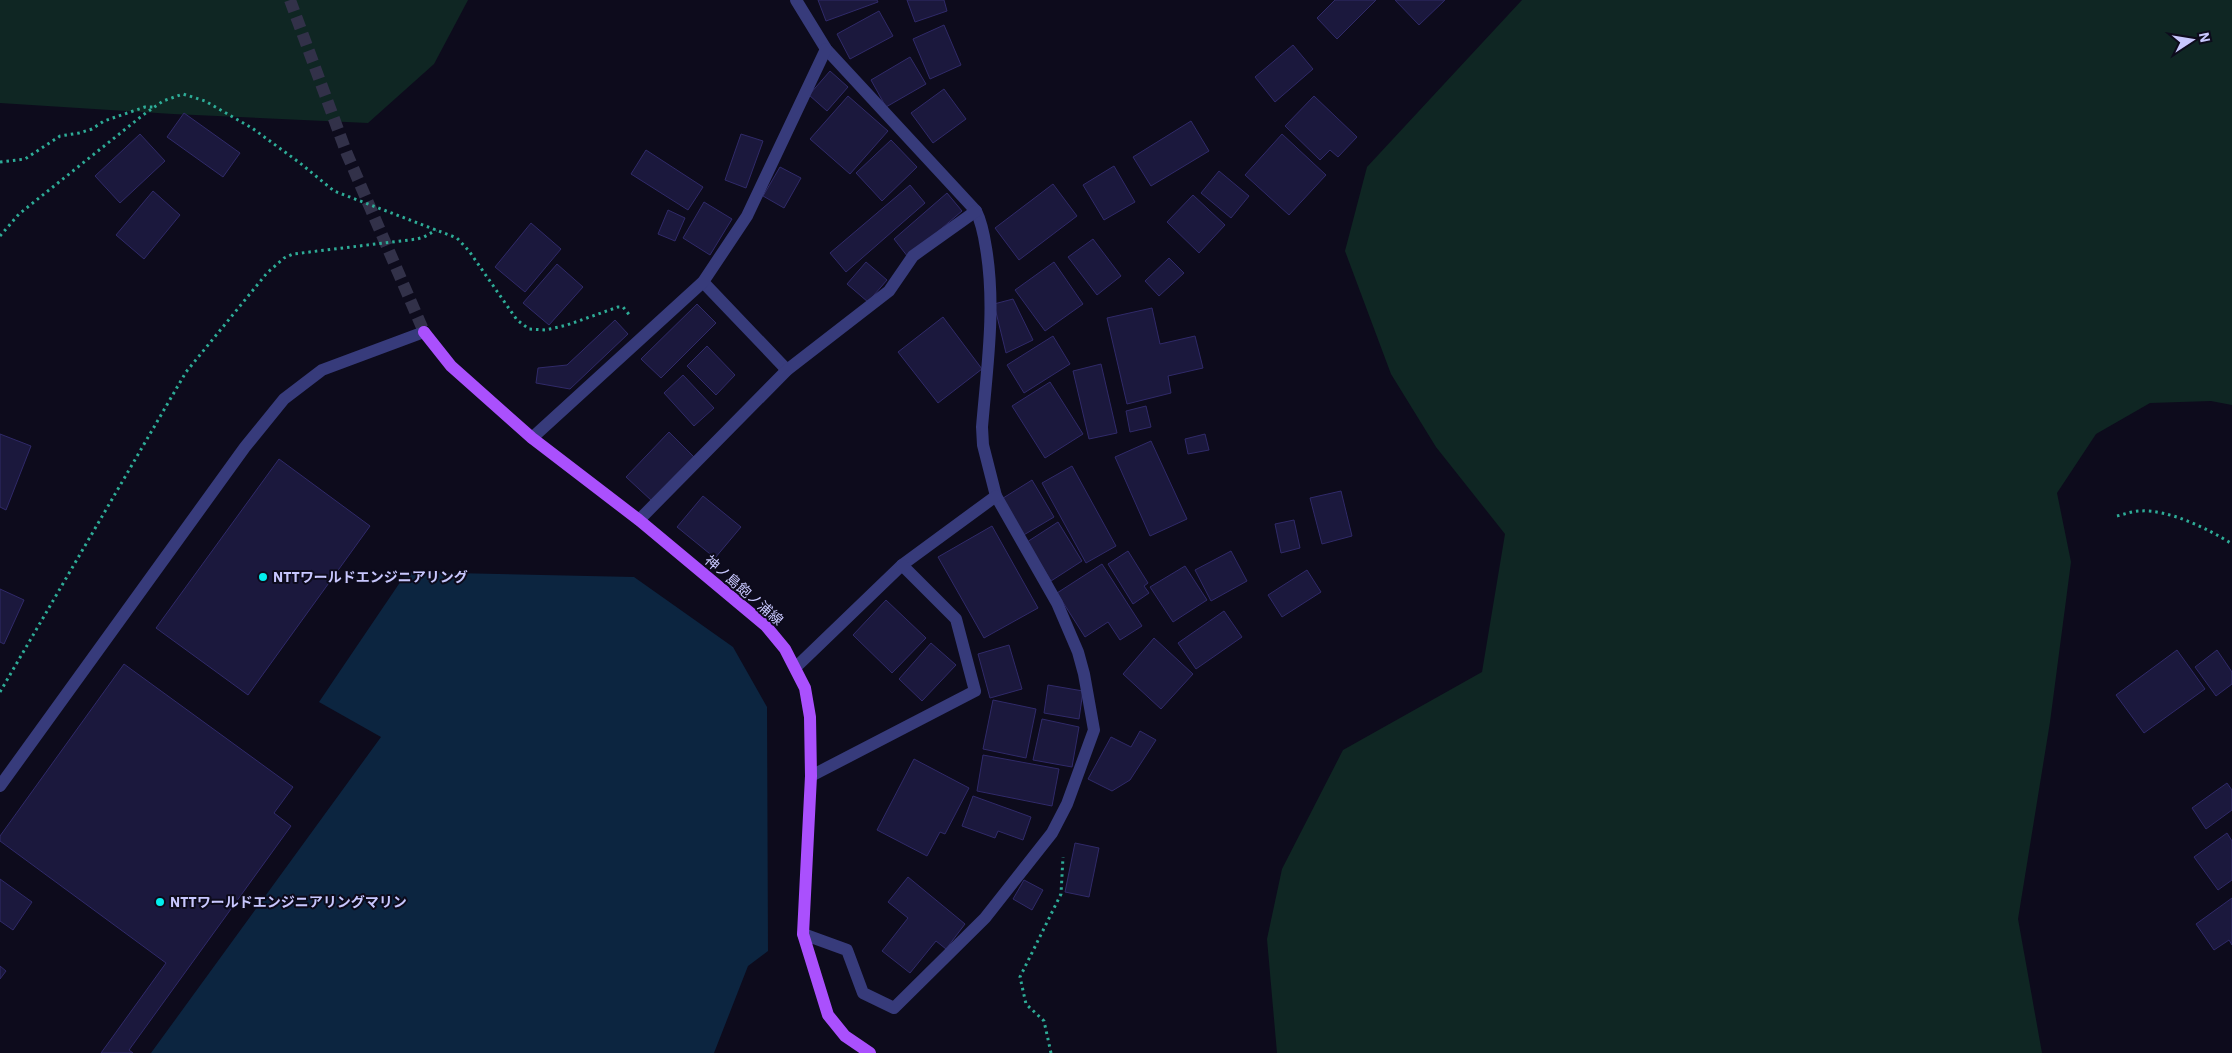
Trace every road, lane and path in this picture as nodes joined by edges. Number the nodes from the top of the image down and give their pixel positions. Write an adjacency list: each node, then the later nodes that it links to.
1 (796, 0): 2 (street)
2 (826, 49): 5 (street); 8 (street)
3 (154, 107): 4 (path); 6 (path); 7 (path)
4 (0, 162)
5 (976, 211): 11 (street); 13 (street)
6 (437, 230): 10 (path); 19 (path)
7 (0, 236)
8 (703, 282): 10 (street); 11 (street)
9 (424, 332): 12 (main road, 神ノ島飽ノ浦線); 21 (street)
10 (646, 335): 12 (street)
11 (787, 370): 15 (street)
12 (532, 438): 15 (main road, 神ノ島飽ノ浦線)
13 (996, 496): 17 (street); 23 (street)
14 (2117, 516): 16 (path)
15 (639, 520): 18 (main road, 神ノ島飽ノ浦線)
16 (2232, 544)
17 (902, 565): 18 (street); 20 (street)
18 (795, 668): 20 (main road, 神ノ島飽ノ浦線)
19 (0, 692)
20 (811, 776): 23 (main road, 神ノ島飽ノ浦線)
21 (0, 786)
22 (1064, 854): 25 (path)
23 (803, 934): 24 (main road, 神ノ島飽ノ浦線)
24 (870, 1053)
25 (1051, 1053)

